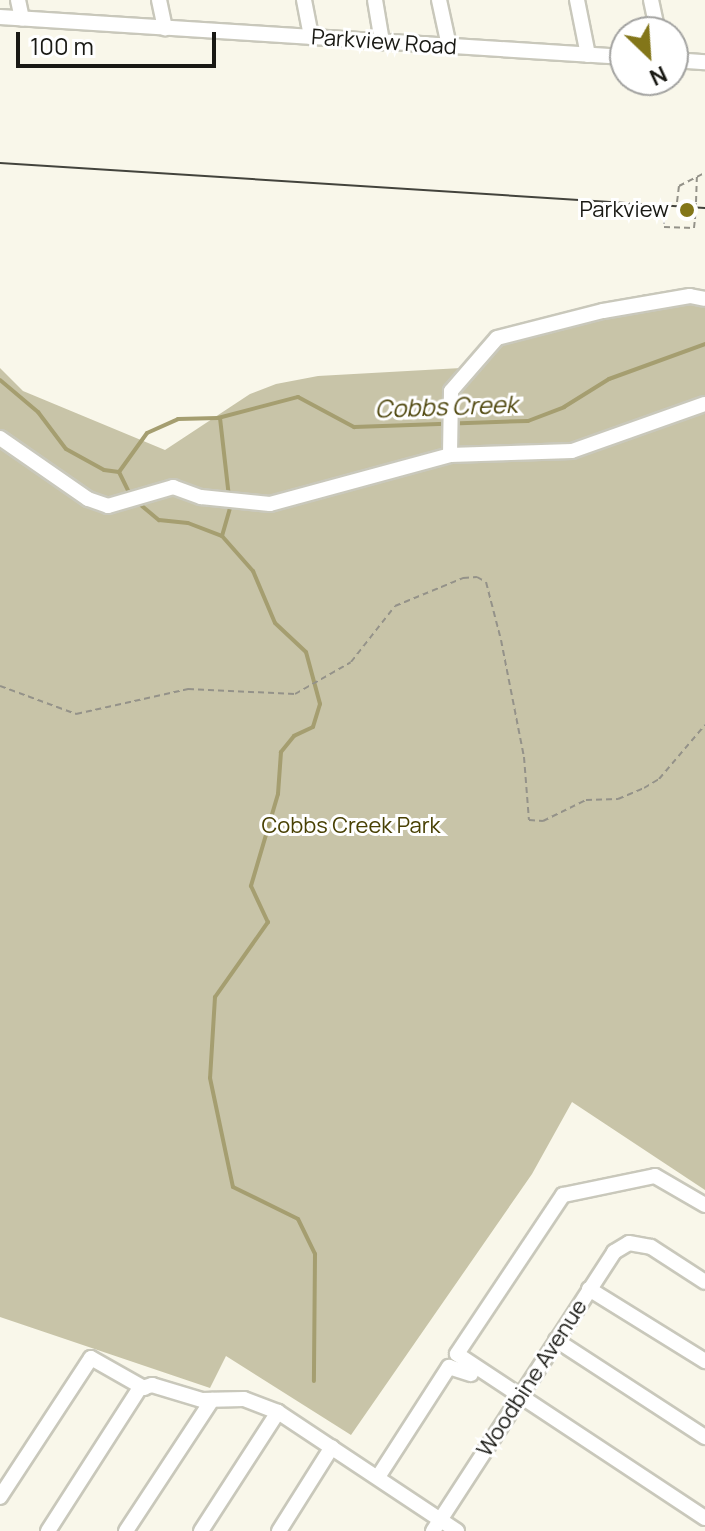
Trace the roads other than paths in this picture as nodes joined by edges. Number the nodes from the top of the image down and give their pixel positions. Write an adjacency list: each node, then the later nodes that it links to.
1 (18, 0): 8 (street)
2 (159, 0): 9 (street)
3 (304, 0): 10 (street)
4 (375, 0): 11 (street)
5 (439, 0): 12 (street)
6 (577, 0): 13 (street)
7 (0, 17): 8 (street, Parkview Road)
8 (22, 19): 9 (street, Parkview Road)
9 (165, 28): 10 (street, Parkview Road)
10 (311, 37): 11 (street, Parkview Road)
11 (382, 42): 12 (street, Parkview Road)
12 (449, 46): 13 (street, Parkview Road)
13 (588, 55): 14 (street, Parkview Road)
14 (609, 56)
15 (705, 299): 18 (street)
16 (705, 404): 18 (street)
17 (0, 438): 18 (street)
18 (450, 455)
19 (705, 1205): 26 (street)
20 (705, 1282): 21 (street, Woodbine Avenue)
21 (589, 1289): 22 (street, Woodbine Avenue); 23 (street)
22 (556, 1340): 26 (street, Woodbine Avenue); 28 (street)
23 (705, 1361)
24 (144, 1388): 25 (street); 31 (street); 34 (street)
25 (212, 1400): 27 (street); 35 (street)
26 (518, 1401): 30 (street); 32 (street); 33 (street, Woodbine Avenue)
27 (278, 1412): 29 (street); 36 (street)
28 (705, 1437)
29 (332, 1447): 30 (street); 37 (street)
30 (378, 1477): 33 (street)
31 (0, 1497)
32 (705, 1518)
33 (437, 1526): 38 (street)
34 (48, 1531)
35 (126, 1531)
36 (201, 1531)
37 (279, 1531)
38 (457, 1531)

